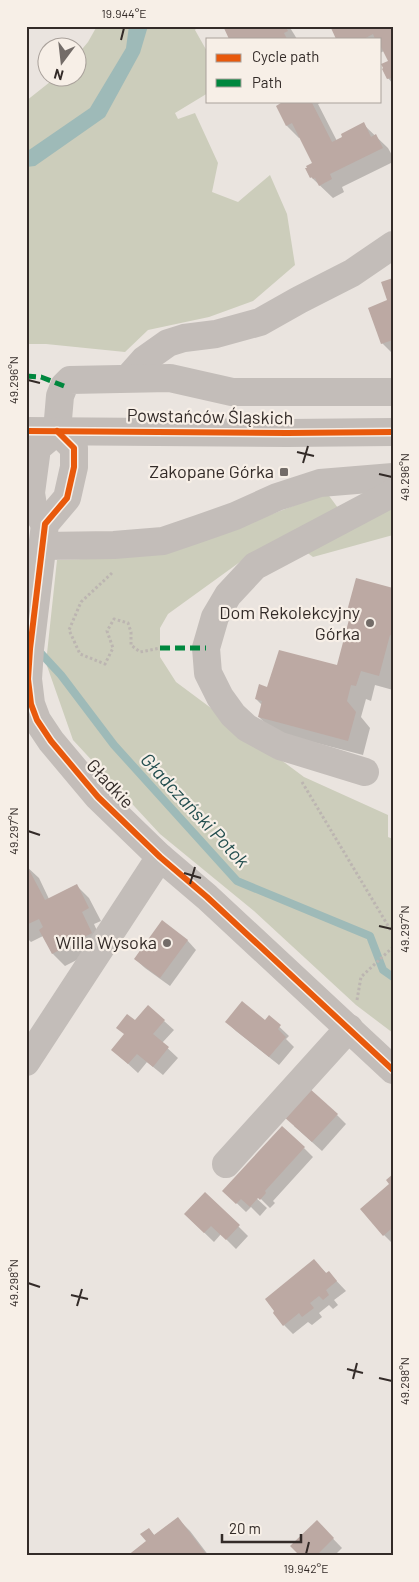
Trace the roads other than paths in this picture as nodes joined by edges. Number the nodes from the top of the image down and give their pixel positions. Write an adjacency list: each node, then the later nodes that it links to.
1 (393, 245): 2 (street)
2 (128, 378): 3 (street); 5 (street)
3 (393, 392)
4 (26, 431): 5 (street, Powstańców Śląskich)
5 (57, 431): 6 (street, Powstańców Śląskich); 9 (street); 9 (street)
6 (393, 432)
7 (393, 477): 9 (street)
8 (393, 493): 10 (street)
9 (38, 531): 11 (street, Gładkie)
10 (364, 772)
11 (160, 857): 12 (street, Gładkie); 13 (street)
12 (348, 1028): 14 (street, Gładkie); 15 (street)
13 (26, 1062)
14 (393, 1070)
15 (226, 1164)

